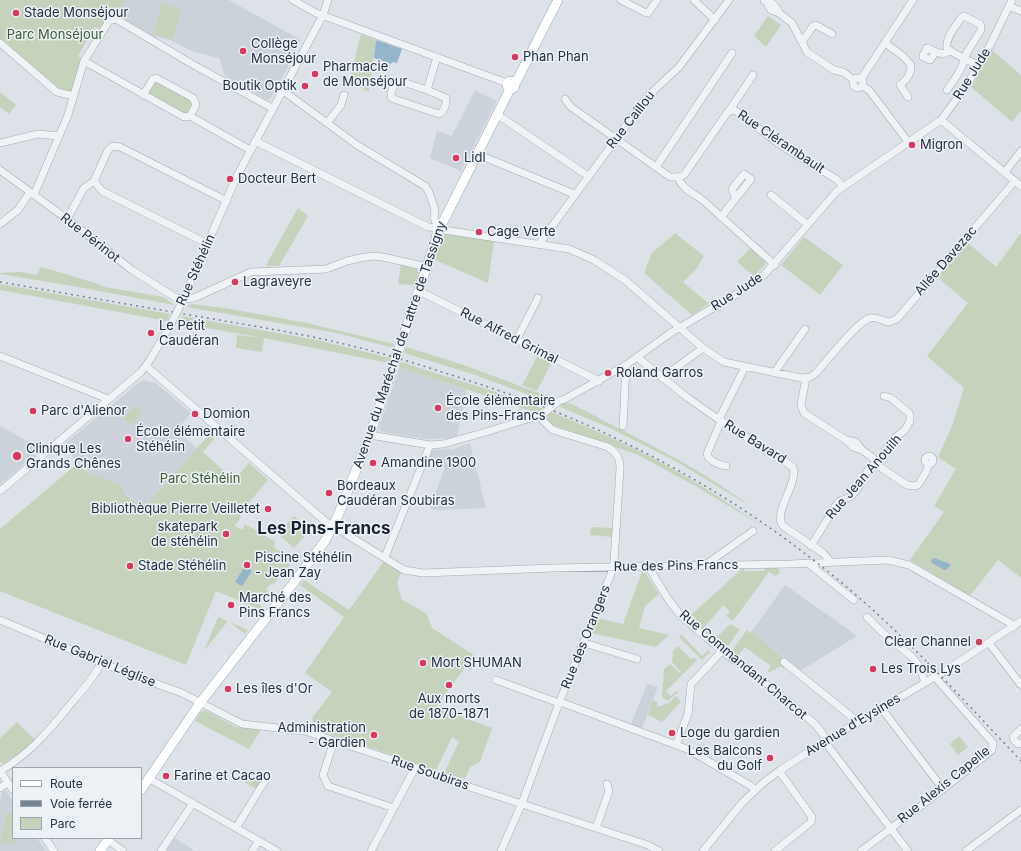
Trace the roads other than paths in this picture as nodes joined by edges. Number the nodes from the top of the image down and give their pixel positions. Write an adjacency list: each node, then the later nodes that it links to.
1 (292, 0): 13 (street)
2 (328, 0): 13 (street, Rue Stéhélin)
3 (552, 0): 28 (main road, Avenue du Maréchal de Lattre de Tassigny)
4 (558, 0): 28 (main road, Avenue du Maréchal de Lattre de Tassigny)
5 (620, 0): 6 (street)
6 (657, 0)
7 (694, 0): 14 (street)
8 (729, 0): 14 (street, Rue Caillou)
9 (765, 0): 16 (street)
10 (913, 0): 18 (street)
11 (1010, 2): 12 (street); 25 (street, Rue Jude)
12 (1021, 11)
13 (322, 15): 22 (street); 29 (street, Rue Stéhélin)
14 (715, 20): 44 (street, Rue Caillou)
15 (832, 34): 16 (street)
16 (802, 42): 27 (street)
17 (0, 43): 34 (street)
18 (885, 43): 27 (street); 35 (street)
19 (950, 51): 20 (street); 23 (street); 23 (street)
20 (936, 52)
21 (732, 53): 51 (street)
22 (438, 57): 28 (street); 30 (street)
23 (965, 58): 25 (street); 31 (street)
24 (84, 61): 32 (street); 34 (street); 37 (street)
25 (978, 65): 41 (street, Rue Jude)
26 (753, 75): 38 (street)
27 (859, 81): 47 (street)
28 (511, 84): 39 (main road, Avenue du Maréchal de Lattre de Tassigny)
29 (282, 90): 37 (street, Rue Stéhélin); 42 (street)
30 (427, 90): 30 (street)
31 (947, 90)
32 (143, 95): 40 (street); 40 (street)
33 (344, 95): 42 (street)
34 (74, 96): 43 (street)
35 (908, 97)
36 (565, 99): 44 (street)
37 (272, 108): 45 (street, Rue Stéhélin)
38 (729, 111): 55 (street, Rue Clérambault); 58 (street, Rue Clérambault)
39 (498, 115): 50 (main road, Avenue du Maréchal de Lattre de Tassigny); 54 (street)
40 (190, 116): 48 (street)
41 (941, 120): 47 (street, Rue Jude); 53 (street)
42 (328, 123): 69 (street)
43 (59, 136): 46 (street); 60 (street)
44 (616, 139): 51 (street); 54 (street, Rue Caillou)
45 (255, 141): 48 (street, Rue Stéhélin); 69 (street)
46 (0, 143)
47 (909, 143): 58 (street, Rue Jude)
48 (250, 150): 64 (street, Rue Stéhélin)
49 (1021, 151): 53 (street)
50 (477, 154): 61 (street); 69 (main road, Avenue du Maréchal de Lattre de Tassigny)
51 (656, 167): 55 (street)
52 (0, 170): 60 (street, Rue Périnot)
53 (1005, 172): 57 (street)
54 (588, 176): 61 (street, Rue Caillou)
55 (678, 177): 65 (street)
56 (94, 181): 64 (street); 66 (street); 70 (street)
57 (1015, 181): 59 (street); 88 (street, Allée Davezac)
58 (843, 186): 68 (street, Rue Jude)
59 (1021, 186)
60 (32, 194): 66 (street, Rue Périnot); 67 (street)
61 (574, 194): 71 (street, Rue Caillou)
62 (771, 195): 68 (street)
63 (736, 198): 65 (street)
64 (227, 201): 70 (street, Rue Stéhélin)
65 (721, 217): 72 (street)
66 (67, 220): 76 (street, Rue Périnot)
67 (0, 224)
68 (808, 225): 72 (street, Rue Jude)
69 (438, 228): 71 (street); 73 (main road, Avenue du Maréchal de Lattre de Tassigny)
70 (208, 244): 76 (street, Rue Stéhélin)
71 (538, 244): 77 (street)
72 (775, 265): 77 (street, Rue Jude)
73 (427, 267): 74 (main road, Avenue du Maréchal de Lattre de Tassigny); 76 (street)
74 (419, 291): 79 (street, Rue Alfred Grimal); 95 (main road, Avenue du Maréchal de Lattre de Tassigny, bridge)
75 (538, 298): 79 (street)
76 (182, 302): 84 (street, Rue Stéhélin, bridge)
77 (680, 327): 80 (street); 82 (street, Rue Jude)
78 (805, 329): 86 (street)
79 (517, 339): 89 (street, Rue Alfred Grimal)
80 (703, 348): 85 (street); 87 (street)
81 (0, 356): 91 (street)
82 (637, 357): 83 (street, Rue Jude); 87 (street, Rue Bavard)
83 (626, 365): 89 (street, Rue Jude); 94 (street)
84 (146, 366): 91 (street, Rue Stéhélin); 101 (street, Rue des Pins Francs)
85 (746, 367): 86 (street); 93 (street)
86 (774, 373): 88 (street)
87 (662, 378): 93 (street, Rue Bavard)
88 (806, 378): 97 (street)
89 (599, 381): 92 (street, Rue Jude, bridge)
90 (884, 396): 97 (street, Rue Jean Anouilh)
91 (108, 399): 100 (street, Rue Stéhélin)
92 (541, 414): 96 (street, Rue Jude); 109 (street, Rue des Orangers)
93 (720, 420): 99 (street); 103 (street, Rue Bavard)
94 (623, 426)
95 (370, 435): 96 (street, Rue Jude); 101 (main road, Avenue du Maréchal de Lattre de Tassigny)
96 (430, 445): 104 (street)
97 (877, 462): 98 (street); 103 (street, Rue Jean Anouilh)
98 (929, 464)
99 (726, 466)
100 (0, 491)
101 (333, 527): 104 (street, Rue des Pins Francs); 125 (main road, Avenue du Maréchal de Lattre de Tassigny)
102 (753, 531): 107 (street)
103 (811, 546): 105 (street, Rue Bavard)
104 (384, 557): 109 (street, Rue des Pins Francs)
105 (831, 562): 106 (street, Rue des Pins Francs); 114 (street, Rue des Pins Francs)
106 (809, 564): 107 (street, Rue des Pins Francs); 110 (street)
107 (705, 565): 108 (street, Rue des Pins Francs)
108 (648, 566): 109 (street, Rue des Pins Francs); 117 (street, Rue Commandant Charcot)
109 (613, 567): 115 (street, Rue des Orangers)
110 (854, 600)
111 (866, 617): 123 (street)
112 (0, 620): 119 (street, Rue Gabriel Léglise)
113 (1021, 621): 114 (street, Avenue d'Eysines)
114 (1014, 627): 116 (street, Avenue d'Eysines)
115 (584, 643): 118 (street); 126 (street, Rue des Orangers)
116 (989, 643): 121 (street, Avenue d'Eysines); 124 (street)
117 (722, 651): 131 (street, Rue Commandant Charcot); 133 (street)
118 (637, 659)
119 (102, 662): 125 (street, Rue Gabriel Léglise); 135 (street)
120 (784, 662): 128 (street)
121 (934, 676): 123 (street, Avenue d'Eysines); 144 (street, Rue Alexis Capelle)
122 (496, 680): 126 (street)
123 (925, 682): 127 (street, Avenue d'Eysines)
124 (1021, 685)
125 (200, 703): 130 (street, Rue Soubiras); 137 (main road, Avenue du Maréchal de Lattre de Tassigny)
126 (559, 703): 133 (street); 147 (street, Rue des Orangers)
127 (882, 709): 128 (street, Avenue d'Eysines); 144 (street)
128 (856, 724): 131 (street, Avenue d'Eysines)
129 (1021, 730): 132 (street)
130 (334, 741): 134 (street, Rue Soubiras); 148 (street)
131 (825, 742): 136 (street, Avenue d'Eysines); 152 (street, Rue Commandant Charcot)
132 (1021, 744)
133 (676, 745): 145 (street)
134 (415, 768): 147 (street, Rue Soubiras); 148 (street)
135 (0, 771): 139 (street)
136 (779, 771): 145 (street, Avenue d'Eysines); 166 (street)
137 (148, 778): 143 (main road, Avenue du Maréchal de Lattre de Tassigny); 146 (street)
138 (266, 779): 150 (street)
139 (8, 782): 141 (street); 142 (street)
140 (607, 784): 151 (street)
141 (0, 788)
142 (12, 788)
143 (142, 788)
144 (943, 789): 152 (street, Rue Alexis Capelle)
145 (755, 790): 165 (street, Avenue d'Eysines)
146 (193, 803): 150 (street); 159 (street)
147 (522, 803): 151 (street, Rue Soubiras); 163 (street, Rue des Orangers)
148 (394, 808): 162 (street)
149 (1021, 810): 169 (street)
150 (236, 828): 155 (street)
151 (596, 828): 164 (street, Rue Soubiras)
152 (890, 828): 167 (street, Rue Alexis Capelle); 168 (street, Rue Commandant Charcot)
153 (46, 839): 156 (street)
154 (108, 839): 157 (main road); 158 (street)
155 (259, 841): 160 (street); 161 (street)
156 (54, 851)
157 (100, 851)
158 (123, 851)
159 (161, 851)
160 (252, 851)
161 (277, 851)
162 (371, 851)
163 (500, 851)
164 (660, 851)
165 (702, 851)
166 (775, 851)
167 (860, 851)
168 (908, 851)
169 (966, 851)

